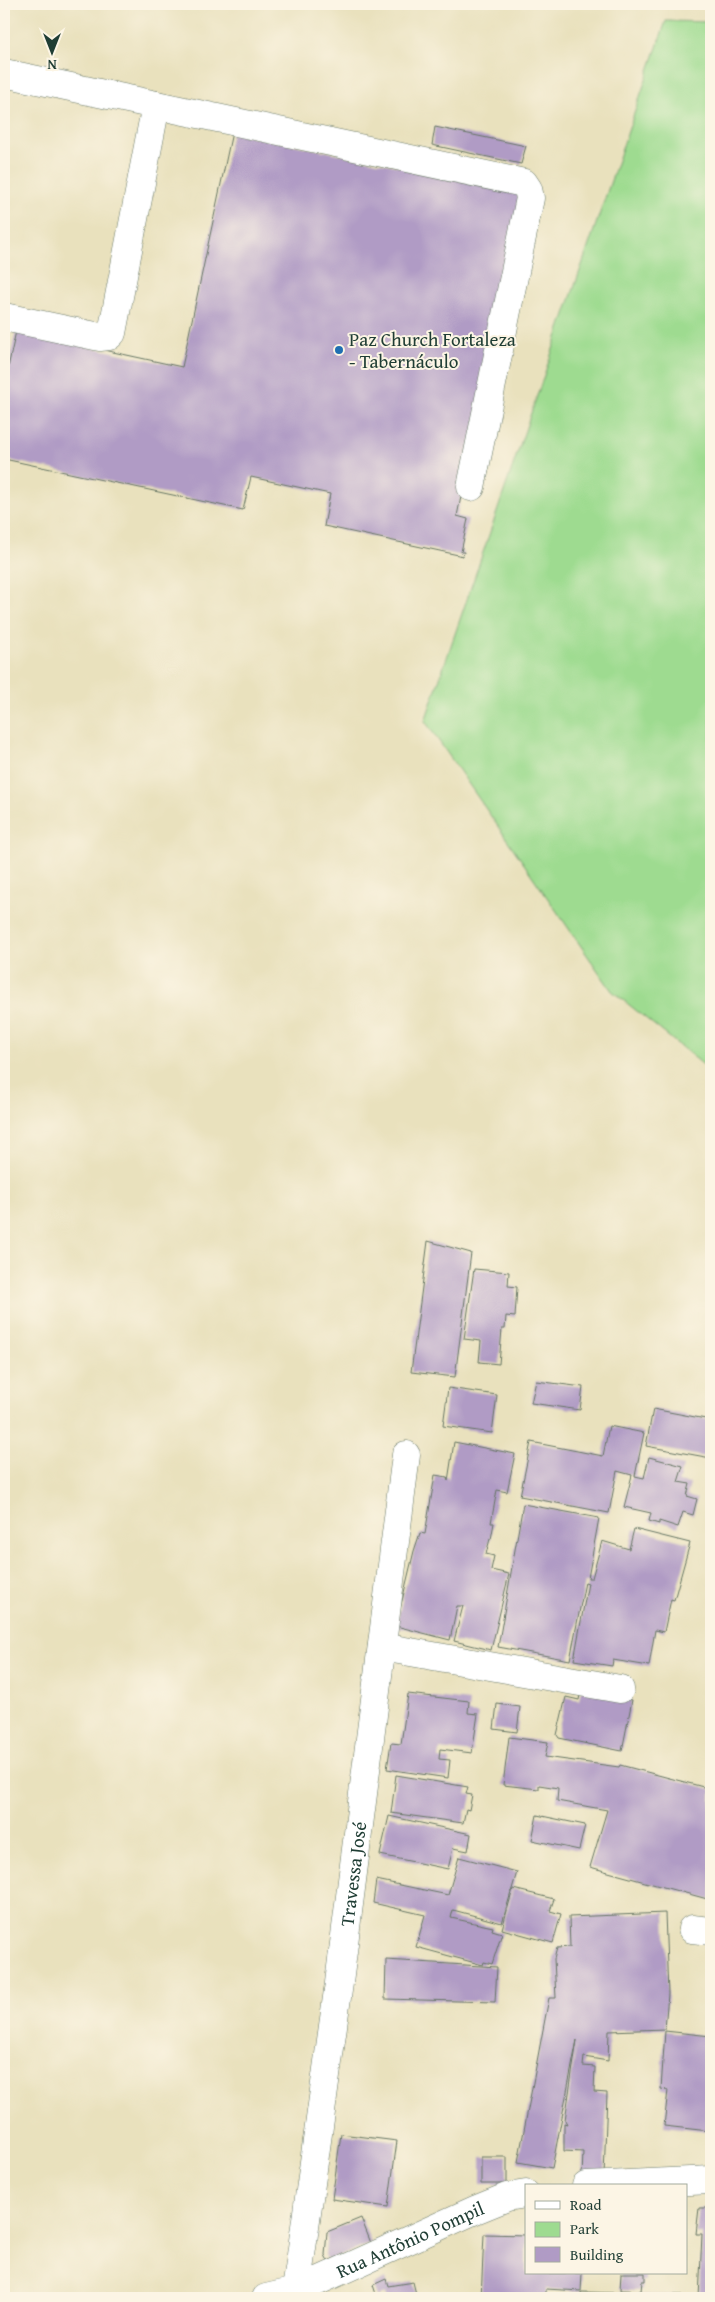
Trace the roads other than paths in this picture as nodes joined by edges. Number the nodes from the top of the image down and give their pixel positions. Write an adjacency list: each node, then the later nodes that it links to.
1 (4, 73): 2 (street)
2 (156, 105): 3 (street); 4 (street)
3 (4, 317)
4 (471, 487)
5 (406, 1455): 6 (street, Travessa José)
6 (382, 1647): 7 (street); 11 (street, Travessa José)
7 (620, 1689)
8 (711, 2180): 9 (street)
9 (628, 2184)
10 (525, 2194): 11 (street, Rua Antônio Pompil)
11 (296, 2291): 12 (street, Rua Antônio Pompil)
12 (266, 2298)

